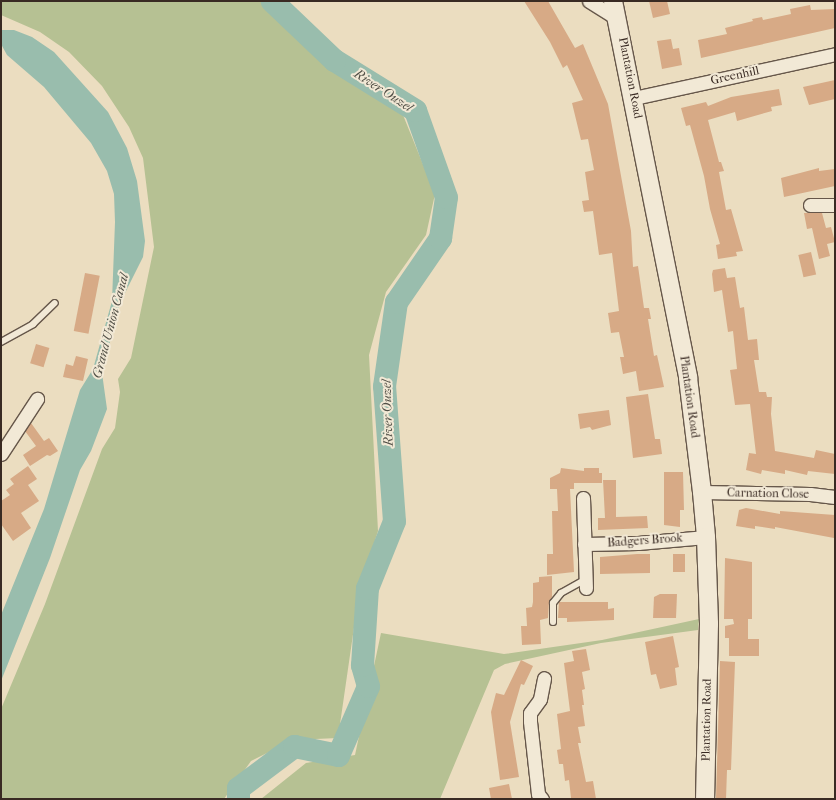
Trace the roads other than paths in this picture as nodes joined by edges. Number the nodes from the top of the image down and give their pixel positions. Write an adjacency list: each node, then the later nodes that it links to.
1 (589, 1): 3 (street)
2 (613, 1): 3 (street, Plantation Road)
3 (618, 19): 5 (street, Plantation Road)
4 (835, 54): 5 (street, Greenhill)
5 (634, 98): 12 (street, Plantation Road)
6 (810, 205): 7 (street)
7 (835, 205)
8 (55, 303): 9 (lane)
9 (1, 342)
10 (37, 399): 11 (street)
11 (1, 454)
12 (702, 492): 13 (street, Carnation Close); 15 (street, Plantation Road)
13 (835, 497)
14 (583, 498): 16 (street)
15 (706, 537): 16 (street, Badgers Brook); 21 (street, Plantation Road)
16 (584, 544): 17 (street)
17 (586, 584): 18 (lane)
18 (553, 622)
19 (544, 678): 20 (street)
20 (542, 799)
21 (705, 799)

